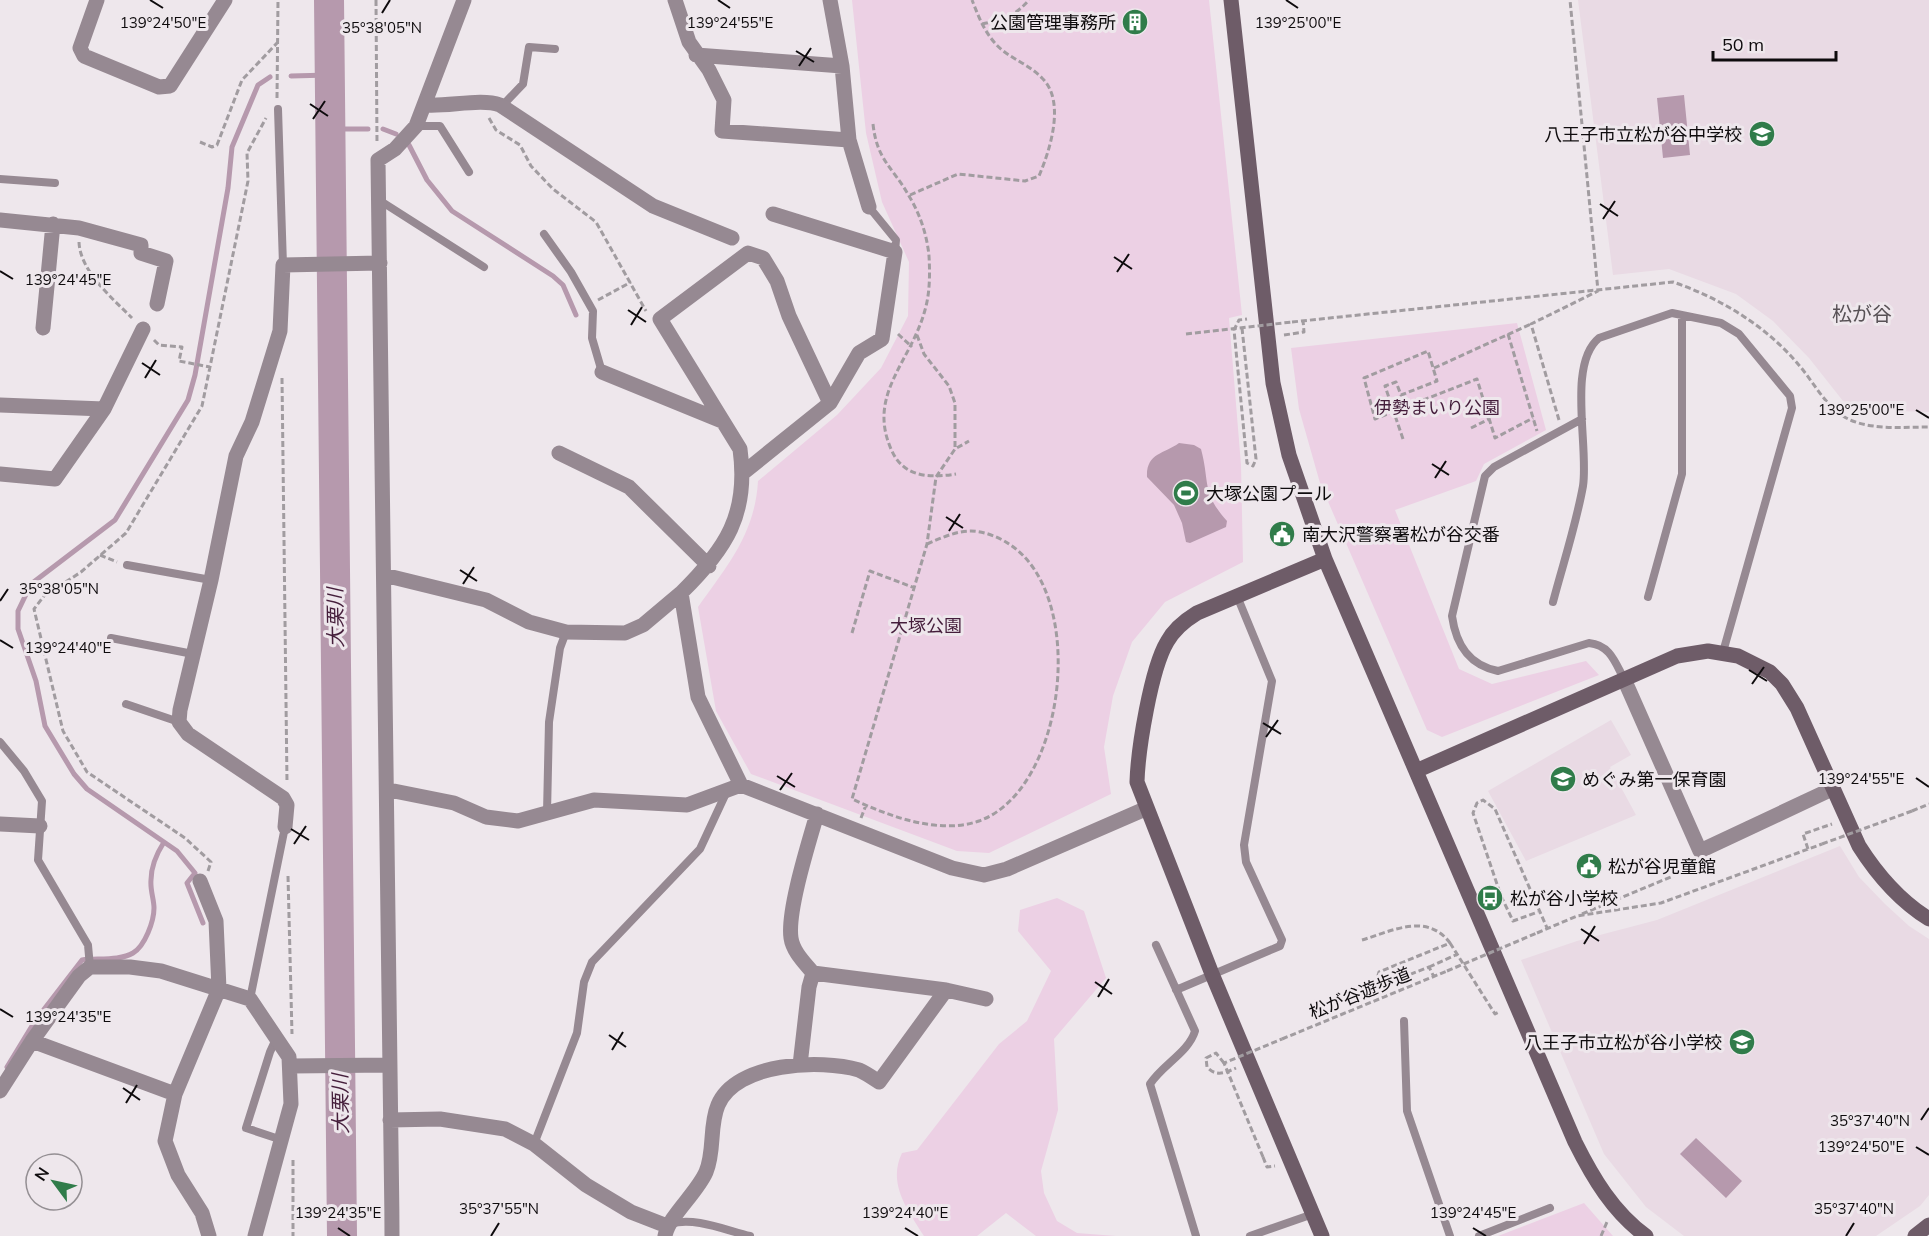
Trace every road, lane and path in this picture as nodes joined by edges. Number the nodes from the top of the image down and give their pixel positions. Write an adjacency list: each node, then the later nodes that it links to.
1 (98, 0): 2 (street)
2 (225, 0)
3 (278, 0): 13 (path)
4 (376, 0): 26 (path)
5 (464, 0): 18 (street)
6 (675, 0): 15 (street)
7 (830, 0): 16 (street)
8 (972, 0): 12 (path)
9 (1029, 0): 12 (path)
10 (1231, 0): 84 (street)
11 (1570, 0): 51 (path)
12 (982, 24): 30 (path)
13 (278, 42): 17 (path); 25 (path)
14 (555, 49): 19 (lane)
15 (696, 55): 16 (street); 24 (street)
16 (842, 66): 24 (street)
17 (276, 105): 41 (lane)
18 (425, 105): 19 (street); 23 (street)
19 (502, 106): 38 (street)
20 (268, 114): 59 (path)
21 (486, 114): 43 (path)
22 (873, 124): 30 (path)
23 (416, 126): 26 (street); 27 (lane)
24 (849, 140): 32 (street)
25 (200, 142)
26 (378, 160): 31 (street)
27 (469, 172)
28 (0, 179): 29 (lane)
29 (55, 183)
30 (909, 195): 57 (path)
31 (379, 200): 40 (street); 42 (lane)
32 (869, 207): 39 (lane)
33 (773, 214): 39 (street)
34 (0, 220): 35 (street)
35 (53, 224): 36 (street); 52 (street)
36 (79, 228): 44 (street); 54 (path)
37 (544, 234): 45 (lane)
38 (732, 238)
39 (895, 252): 63 (street)
40 (377, 263): 41 (street); 87 (street)
41 (285, 265): 88 (street)
42 (484, 267)
43 (631, 282): 45 (path); 47 (path)
44 (157, 304)
45 (590, 305): 62 (lane)
46 (1682, 315): 69 (lane); 92 (lane); 97 (lane)
47 (660, 319): 63 (street); 70 (street)
48 (1247, 319): 53 (path)
49 (1303, 320): 58 (path)
50 (1292, 322): 53 (path, bridge)
51 (1531, 324): 56 (path); 72 (path)
52 (43, 328)
53 (1242, 328): 55 (path, bridge)
54 (143, 329): 59 (path); 65 (street)
55 (1186, 334)
56 (1508, 334): 60 (path); 67 (path)
57 (917, 335): 76 (path); 81 (path)
58 (1284, 335)
59 (209, 367): 83 (path)
60 (1434, 368): 66 (path); 66 (path)
61 (282, 372): 107 (path)
62 (602, 372): 70 (street)
63 (830, 403): 78 (street)
64 (0, 405): 65 (street)
65 (104, 409): 79 (street)
66 (1393, 412): 68 (path); 74 (path)
67 (1533, 418): 68 (path); 73 (path)
68 (1490, 419): 71 (path)
69 (1582, 419): 72 (lane); 93 (lane)
70 (722, 421): 78 (street)
71 (1471, 428)
72 (1562, 430): 99 (lane)
73 (1538, 433)
74 (1403, 439)
75 (969, 441): 76 (path)
76 (955, 449): 81 (path)
77 (559, 453): 86 (street)
78 (743, 473): 86 (street)
79 (0, 474)
80 (956, 474): 81 (path)
81 (936, 477): 82 (path)
82 (927, 544): 89 (path); 89 (path)
83 (100, 555): 85 (path); 118 (path)
84 (1325, 559): 91 (street); 103 (street)
85 (127, 565): 88 (lane)
86 (709, 566): 90 (street)
87 (384, 575): 94 (street); 106 (street)
88 (211, 580): 98 (street)
89 (915, 588): 95 (path)
90 (681, 593): 94 (street); 104 (street)
91 (1237, 596): 109 (street); 129 (lane)
92 (1648, 597)
93 (1553, 602)
94 (566, 632): 110 (lane)
95 (852, 633)
96 (111, 638): 98 (lane)
97 (1723, 652): 99 (street); 105 (street)
98 (193, 654): 101 (street)
99 (1624, 679): 103 (street); 105 (street)
100 (126, 704): 101 (lane)
101 (179, 722): 115 (street)
102 (0, 742): 114 (lane)
103 (1416, 771): 168 (street)
104 (734, 788): 110 (street); 111 (street); 149 (lane)
105 (1832, 789): 120 (street)
106 (389, 790): 110 (street); 141 (street)
107 (288, 793)
108 (1929, 804): 116 (path, bridge)
109 (1145, 809): 111 (street); 129 (street)
110 (547, 813)
111 (817, 814): 128 (street)
112 (0, 824): 114 (street)
113 (1833, 824): 116 (path)
114 (40, 826): 126 (lane)
115 (285, 827): 134 (lane)
116 (1808, 849): 121 (path)
117 (288, 865): 138 (path)
118 (200, 881): 131 (street)
119 (1538, 912): 119 (path); 121 (path)
120 (1929, 919)
121 (1547, 928): 130 (path, 松が谷遊歩道, bridge)
122 (1362, 940): 123 (path)
123 (1450, 943): 125 (path); 127 (path)
124 (1156, 945): 133 (lane)
125 (1459, 954): 127 (path); 136 (path)
126 (90, 961): 131 (street); 139 (street)
127 (1429, 967): 130 (path)
128 (813, 974): 132 (street); 142 (street)
129 (1212, 974): 133 (lane); 153 (street)
130 (1434, 977): 140 (path, 松が谷遊歩道, bridge)
131 (219, 989): 134 (street); 146 (street)
132 (946, 990): 135 (street); 142 (street)
133 (1176, 990): 162 (lane)
134 (250, 999): 138 (street)
135 (986, 999)
136 (1499, 1012)
137 (1404, 1021): 165 (lane)
138 (284, 1039): 143 (street); 148 (lane)
139 (32, 1041): 145 (street); 146 (street)
140 (1224, 1063): 144 (path, 松が谷遊歩道); 151 (path, bridge)
141 (386, 1065): 143 (street); 147 (street)
142 (800, 1065): 156 (street)
143 (293, 1066): 148 (street)
144 (1236, 1068)
145 (0, 1091)
146 (175, 1094): 157 (street)
147 (390, 1120): 149 (street); 160 (street)
148 (282, 1140): 158 (street)
149 (534, 1144): 156 (street)
150 (293, 1158): 159 (path)
151 (1277, 1165)
152 (1550, 1209): 166 (lane)
153 (1313, 1214): 163 (lane); 164 (street)
154 (1607, 1222): 167 (path)
155 (1929, 1225): 169 (street)
156 (666, 1231): 161 (lane)
157 (209, 1236)
158 (255, 1236)
159 (293, 1236)
160 (392, 1236)
161 (750, 1236)
162 (1196, 1236)
163 (1250, 1236)
164 (1322, 1236)
165 (1450, 1236)
166 (1479, 1236)
167 (1600, 1236)
168 (1646, 1236)
169 (1915, 1236)

